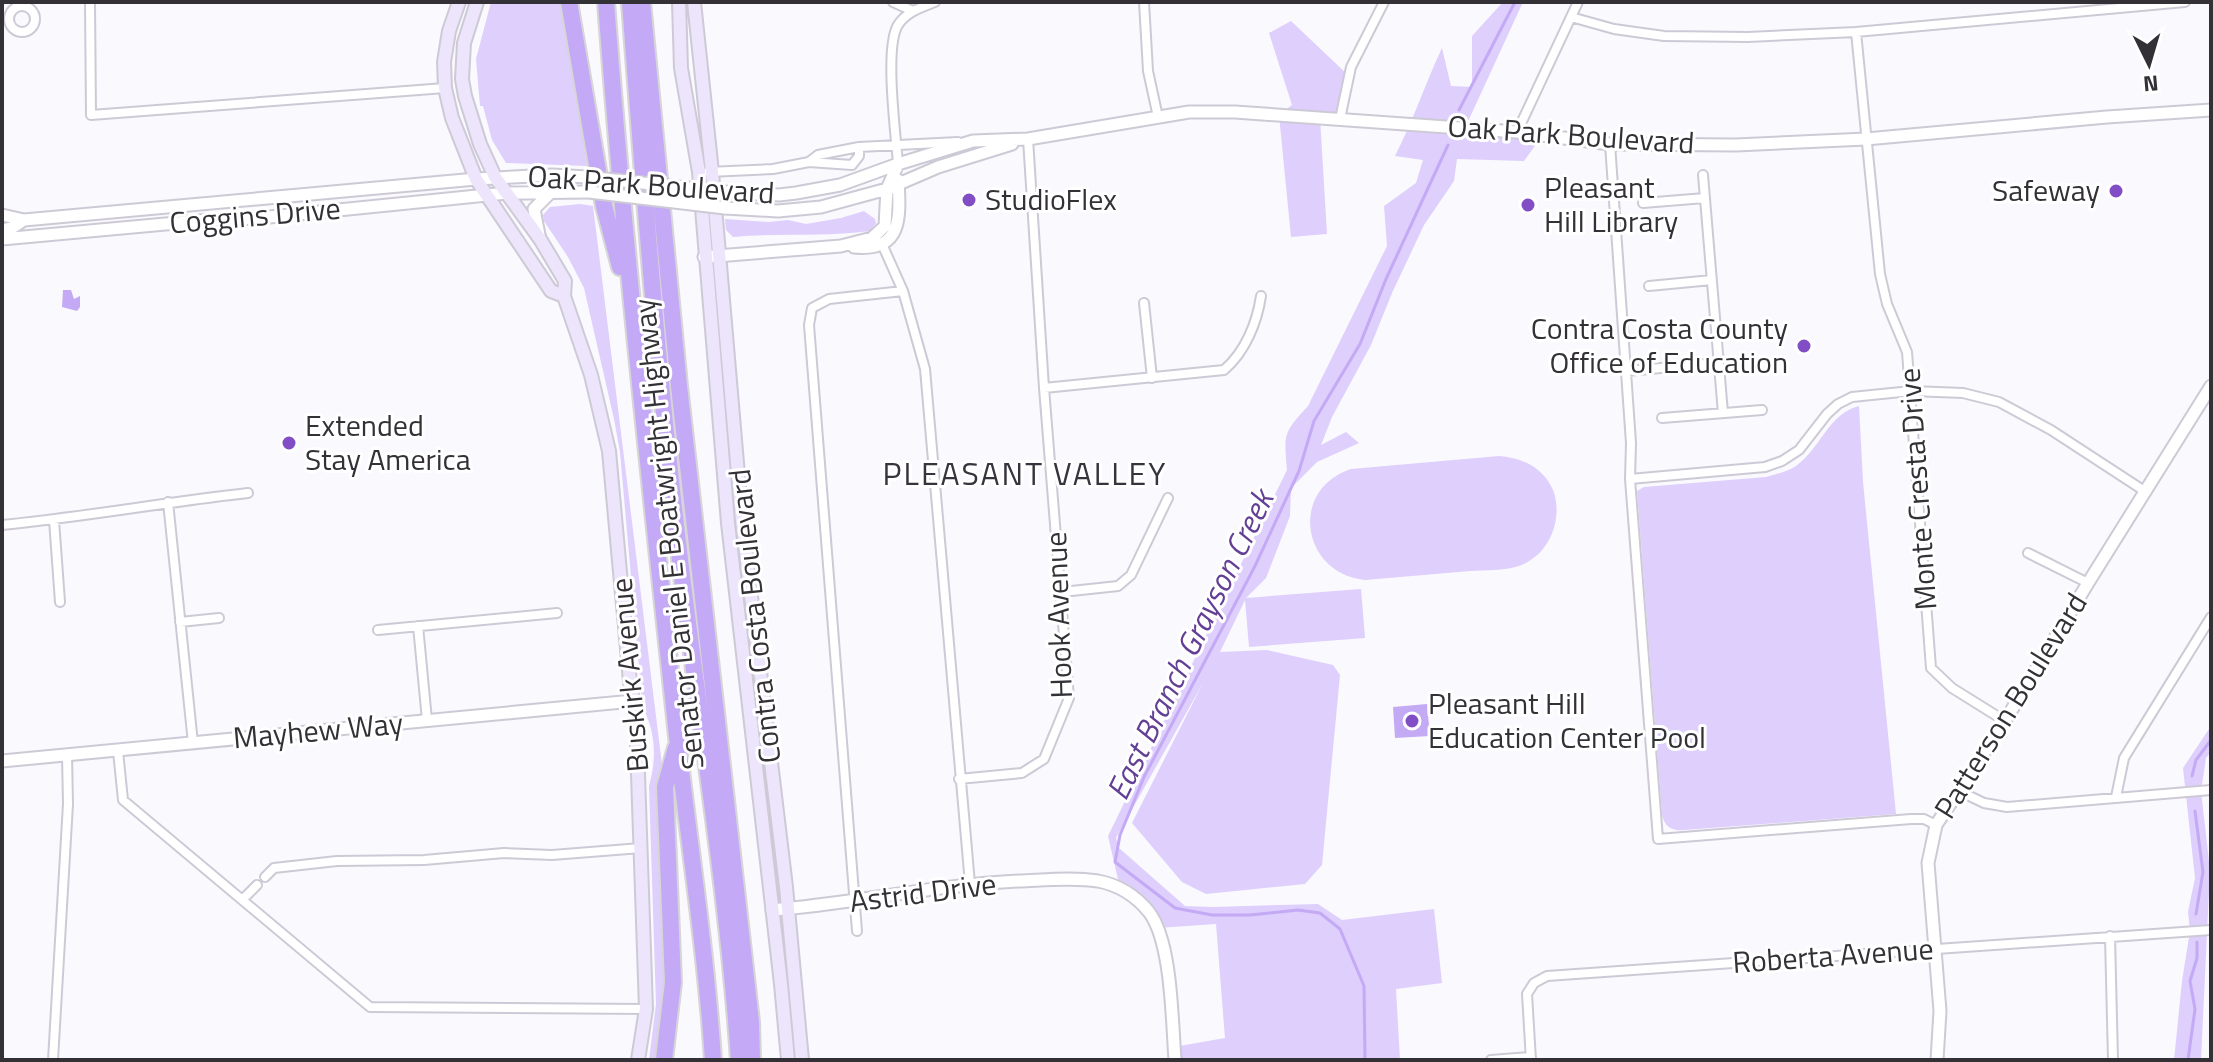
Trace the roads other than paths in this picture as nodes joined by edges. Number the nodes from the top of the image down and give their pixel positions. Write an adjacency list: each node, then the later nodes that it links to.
1 (90, 2): 21 (street)
2 (459, 2): 21 (main road, Buskirk Avenue)
3 (477, 2): 36 (main road, Buskirk Avenue)
4 (569, 2): 59 (highway)
5 (606, 2): 59 (highway, Senator Daniel E Boatwright Highway)
6 (630, 2): 118 (highway)
7 (642, 2): 19 (highway, Senator Daniel E Boatwright Highway)
8 (653, 2): 19 (highway)
9 (679, 2): 34 (main road)
10 (694, 2): 34 (main road)
11 (893, 2): 17 (street)
12 (935, 2): 17 (street)
13 (1144, 2): 23 (street)
14 (1384, 2): 24 (street)
15 (1578, 2): 18 (street)
16 (2185, 2): 20 (street)
17 (913, 11): 29 (street)
18 (1571, 17): 20 (street); 25 (street)
19 (643, 27): 112 (highway, Senator Daniel E Boatwright Highway)
20 (1856, 32): 27 (street, Monte Cresta Drive)
21 (445, 88): 37 (main road, Buskirk Avenue)
22 (2211, 110): 27 (street, Oak Park Boulevard)
23 (1158, 117): 24 (street, Oak Park Boulevard); 26 (street, Oak Park Boulevard)
24 (1340, 119): 25 (street, Oak Park Boulevard)
25 (1517, 132): 30 (street, Oak Park Boulevard)
26 (1028, 139): 28 (street, Oak Park Boulevard); 38 (street, Oak Park Boulevard); 64 (street, Hook Avenue)
27 (1866, 139): 30 (street, Oak Park Boulevard); 65 (street, Monte Cresta Drive)
28 (973, 141): 29 (street, Oak Park Boulevard); 33 (street, Oak Park Boulevard)
29 (897, 143): 31 (street, Oak Park Boulevard); 33 (street, Oak Park Boulevard)
30 (1610, 144): 61 (street)
31 (859, 147): 32 (street, Oak Park Boulevard); 32 (street, Oak Park Boulevard)
32 (809, 162): 34 (street, Oak Park Boulevard)
33 (898, 164): 36 (street, Oak Park Boulevard, bridge); 38 (street, Oak Park Boulevard)
34 (706, 172): 51 (main road, Contra Costa Boulevard); 52 (main road, Contra Costa Boulevard)
35 (1703, 175): 42 (street)
36 (495, 177): 37 (street, Coggins Drive); 40 (main road, Buskirk Avenue)
37 (476, 179): 41 (main road, Buskirk Avenue); 45 (street, Coggins Drive)
38 (893, 187): 39 (street, Oak Park Boulevard, bridge); 49 (street, Oak Park Boulevard); 50 (street, Oak Park Boulevard)
39 (552, 191): 40 (street, Oak Park Boulevard); 48 (street)
40 (507, 193): 41 (street, Coggins Drive); 48 (main road, Buskirk Avenue)
41 (488, 195): 47 (street, Coggins Drive); 56 (main road, Buskirk Avenue)
42 (1705, 198): 43 (street); 53 (street)
43 (1643, 203)
44 (2, 215): 45 (street, Coggins Drive)
45 (24, 220): 46 (street, Coggins Drive)
46 (2, 230)
47 (2, 239)
48 (540, 239): 56 (main road, Buskirk Avenue)
49 (882, 244): 50 (street, Oak Park Boulevard); 55 (street)
50 (841, 246): 51 (street, Oak Park Boulevard)
51 (719, 256): 52 (street, Oak Park Boulevard); 105 (main road, Contra Costa Boulevard)
52 (704, 257): 106 (main road, Contra Costa Boulevard)
53 (1712, 280): 54 (street); 60 (street)
54 (1649, 286)
55 (903, 291): 94 (street); 104 (street)
56 (564, 296): 86 (main road, Buskirk Avenue)
57 (1261, 296): 62 (street)
58 (1144, 303): 62 (street)
59 (631, 312): 89 (highway, Senator Daniel E Boatwright Highway)
60 (1718, 363): 61 (street); 67 (street)
61 (1627, 371): 69 (street)
62 (1152, 378): 64 (street)
63 (2211, 386): 70 (street, Patterson Boulevard)
64 (1044, 388): 78 (street, Hook Avenue)
65 (1911, 391): 69 (street); 70 (street); 88 (street, Monte Cresta Drive)
66 (1762, 410): 67 (street)
67 (1723, 413): 68 (street)
68 (1662, 418)
69 (1630, 479): 98 (street)
70 (2146, 492): 77 (street, Patterson Boulevard)
71 (248, 493): 73 (street)
72 (1168, 498): 78 (street)
73 (168, 502): 74 (street); 83 (street)
74 (54, 520): 75 (street); 79 (street)
75 (2, 525)
76 (2028, 553): 77 (street)
77 (2088, 583): 88 (street, Patterson Boulevard)
78 (1062, 592): 94 (street, Hook Avenue)
79 (60, 602)
80 (557, 613): 84 (street)
81 (2211, 617): 97 (street)
82 (219, 618): 83 (street)
83 (180, 622): 90 (street)
84 (418, 626): 85 (street); 87 (street)
85 (378, 630)
86 (633, 701): 87 (street, Mayhew Way); 99 (main road, Buskirk Avenue)
87 (427, 720): 90 (street, Mayhew Way)
88 (2005, 721): 96 (street, Patterson Boulevard)
89 (678, 742): 116 (highway); 117 (highway, Senator Daniel E Boatwright Highway)
90 (193, 743): 91 (street, Mayhew Way)
91 (118, 751): 92 (street, Mayhew Way); 103 (street)
92 (67, 755): 93 (street, Mayhew Way); 114 (street)
93 (2, 761)
94 (959, 779): 101 (street)
95 (2211, 790): 97 (street)
96 (1959, 791): 97 (street); 98 (street, Patterson Boulevard)
97 (2116, 797)
98 (1936, 825): 110 (street, Patterson Boulevard)
99 (641, 848): 100 (street); 111 (main road, Buskirk Avenue)
100 (265, 877)
101 (970, 884): 104 (street, Astrid Drive); 123 (street, Astrid Drive)
102 (257, 885): 103 (street)
103 (243, 899): 111 (street)
104 (855, 902): 105 (street, Astrid Drive); 108 (street)
105 (788, 909): 106 (street, Astrid Drive); 122 (main road, Contra Costa Boulevard)
106 (772, 910): 121 (main road, Contra Costa Boulevard)
107 (2211, 930): 109 (street, Roberta Avenue)
108 (857, 931)
109 (2110, 936): 110 (street, Roberta Avenue); 126 (street)
110 (1935, 949): 113 (street, Roberta Avenue); 125 (street, Patterson Boulevard)
111 (646, 1009): 115 (main road, Buskirk Avenue)
112 (751, 1022): 119 (highway, Senator Daniel E Boatwright Highway); 120 (highway)
113 (1531, 1058): 124 (street)
114 (53, 1060)
115 (638, 1060)
116 (664, 1060)
117 (713, 1060)
118 (739, 1060)
119 (752, 1060)
120 (758, 1060)
121 (788, 1060)
122 (802, 1060)
123 (1175, 1060)
124 (1491, 1060)
125 (1937, 1060)
126 (2113, 1060)

